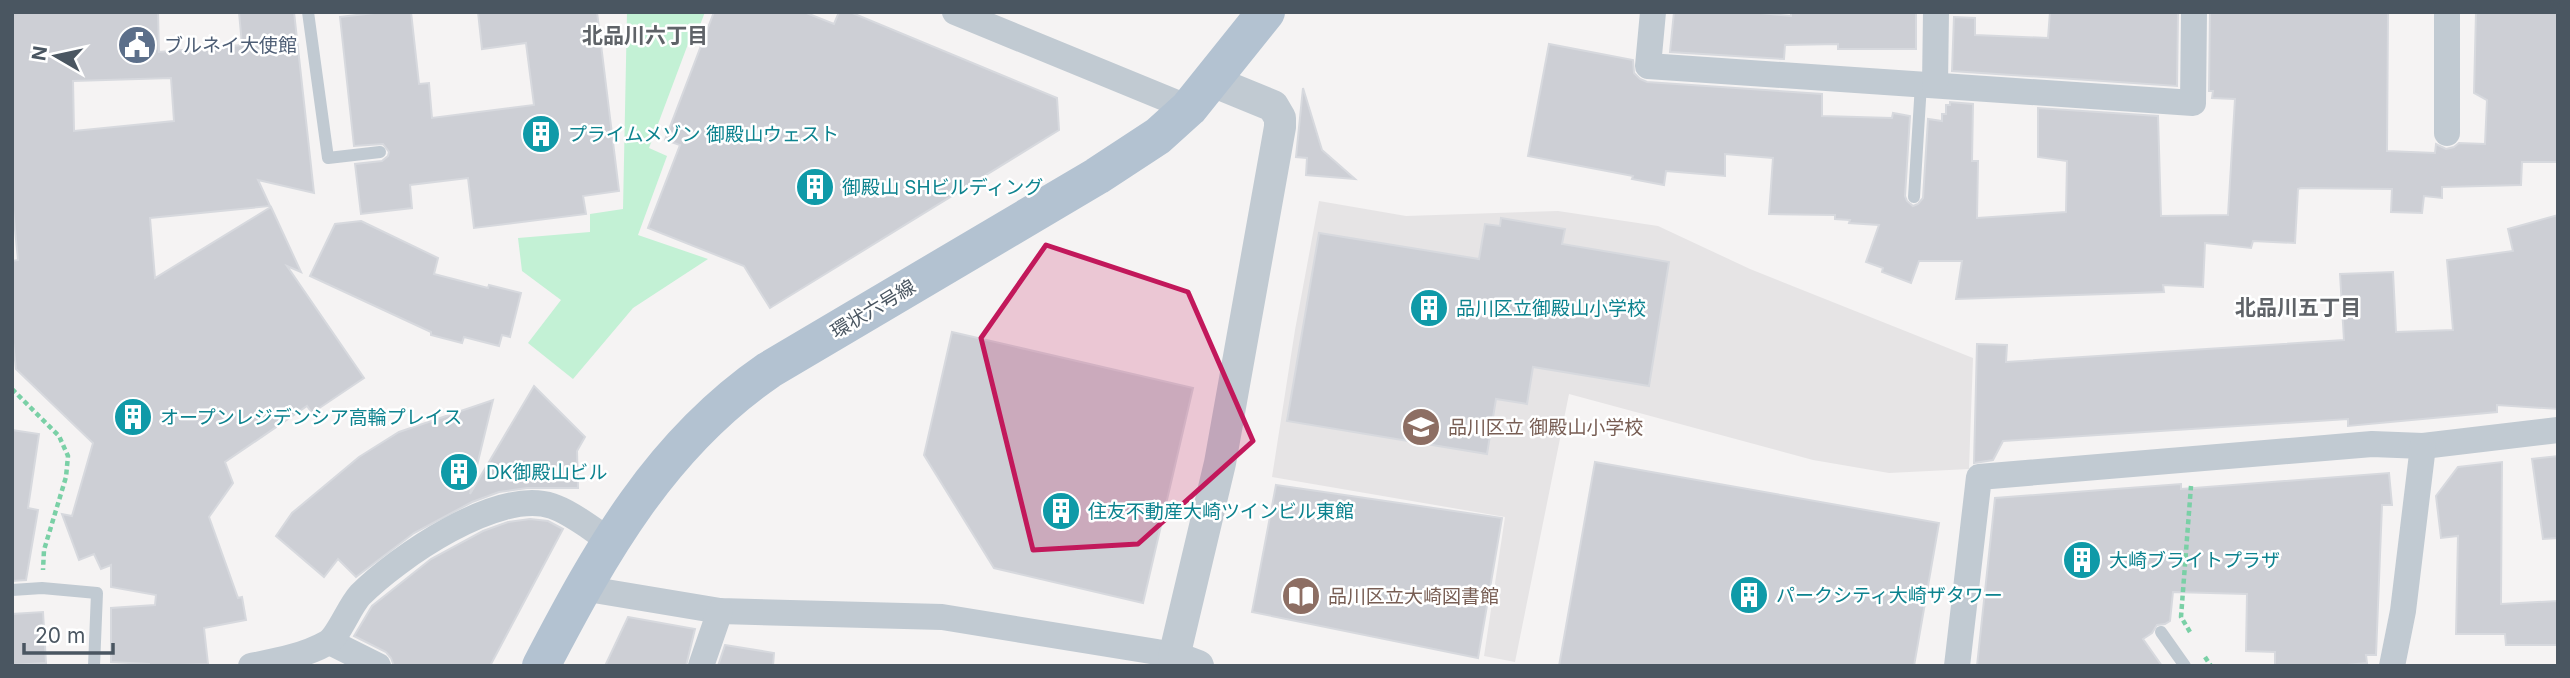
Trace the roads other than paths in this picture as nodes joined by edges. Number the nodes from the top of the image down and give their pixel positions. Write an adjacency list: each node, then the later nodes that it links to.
1 (308, 12): 11 (lane)
2 (955, 12): 9 (street)
3 (1266, 12): 9 (main road, 環状六号線)
4 (1653, 12): 8 (street)
5 (1936, 12): 8 (street)
6 (2194, 12): 8 (street)
7 (2448, 12): 10 (street)
8 (1928, 85): 12 (lane)
9 (1201, 95): 15 (main road, 環状六号線); 21 (street)
10 (2448, 133)
11 (380, 152)
12 (1914, 197)
13 (2558, 430): 14 (street)
14 (2423, 446): 27 (street); 29 (street)
15 (612, 541): 16 (main road, 環状六号線); 20 (street)
16 (582, 587): 18 (street); 25 (main road, 環状六号線)
17 (12, 590): 22 (lane)
18 (720, 611): 21 (street); 26 (street)
19 (2161, 632): 28 (lane)
20 (330, 642): 23 (street); 24 (street)
21 (1181, 663)
22 (94, 666)
23 (251, 666)
24 (378, 666)
25 (541, 666)
26 (701, 666)
27 (1956, 666)
28 (2185, 666)
29 (2392, 666)

